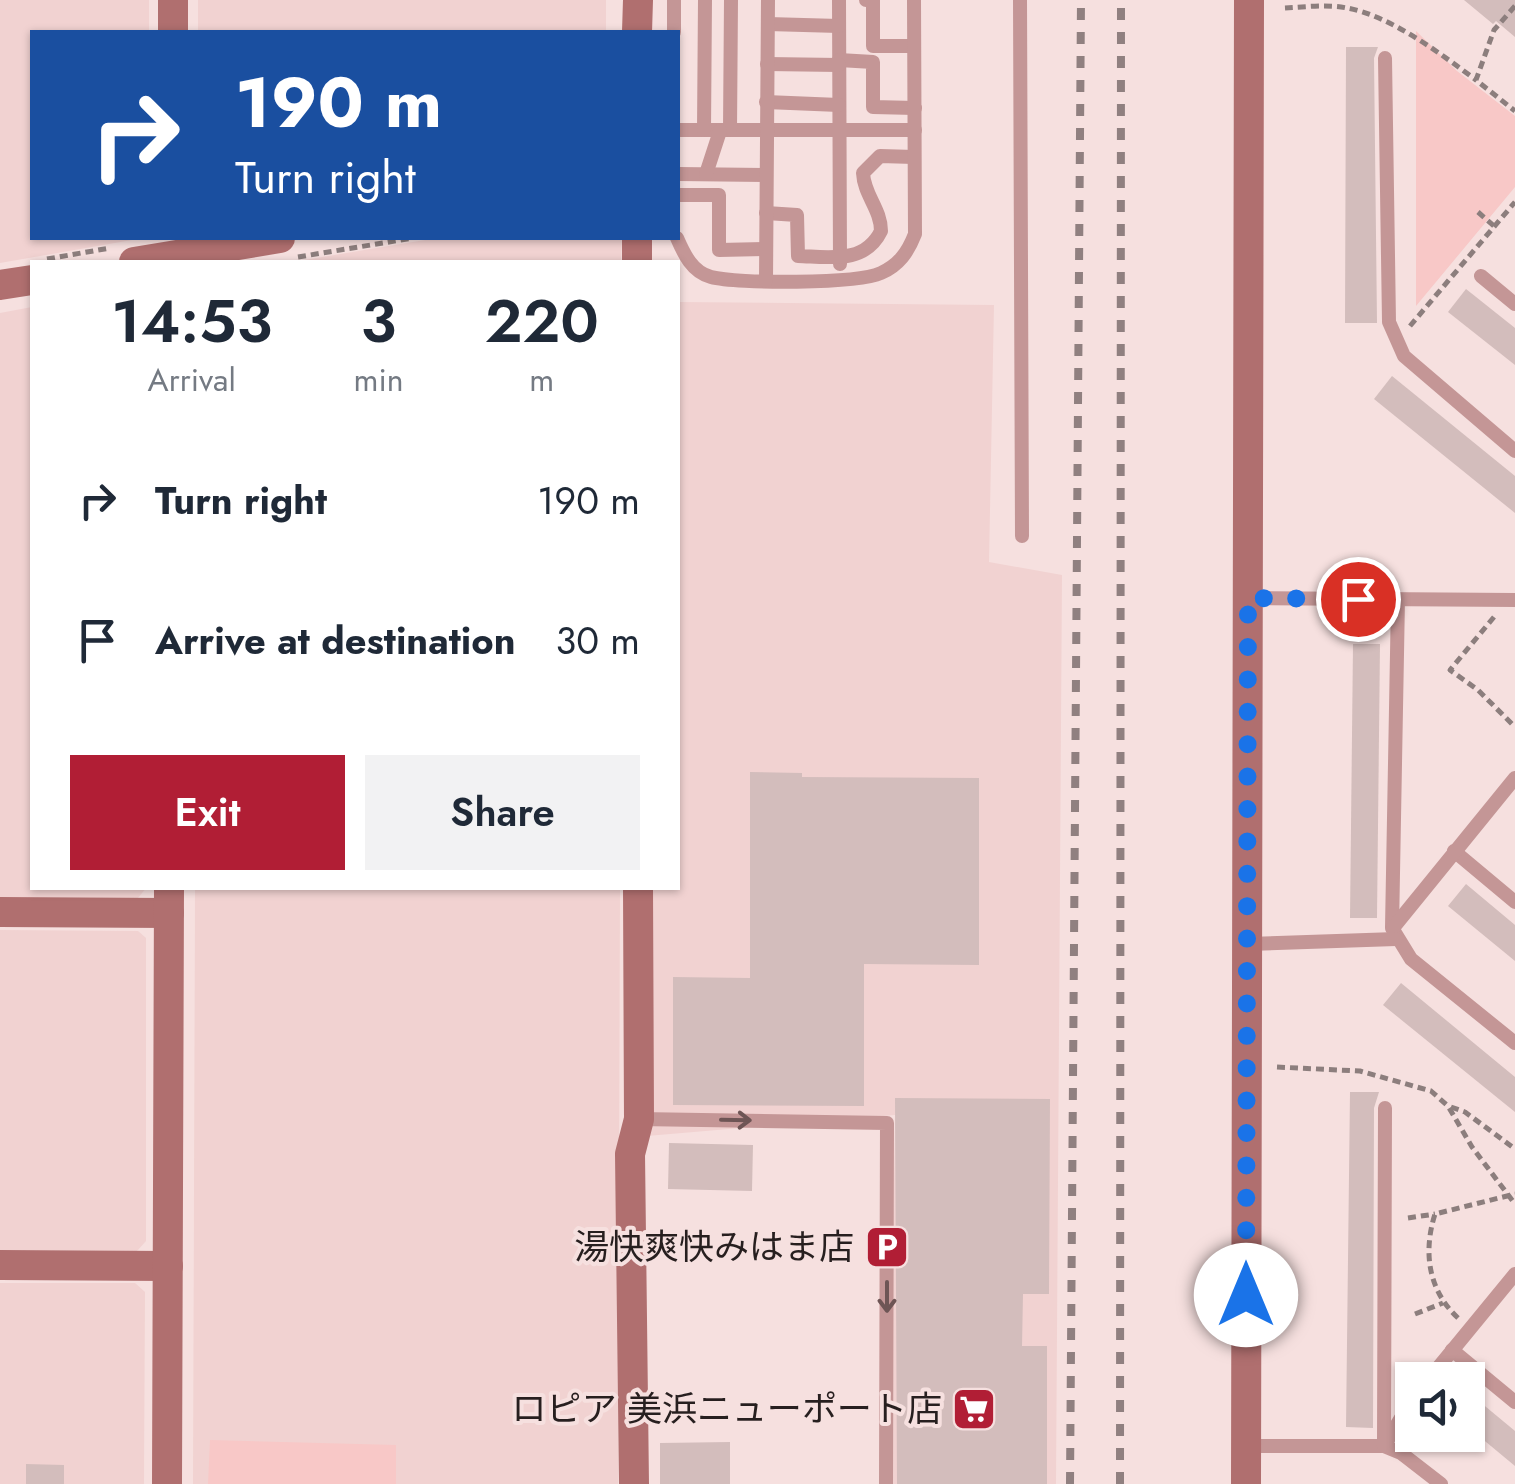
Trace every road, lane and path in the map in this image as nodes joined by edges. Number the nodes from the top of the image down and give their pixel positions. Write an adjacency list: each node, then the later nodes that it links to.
1 (173, 0): 19 (street)
2 (638, 0): 20 (street)
3 (674, 0): 21 (lane)
4 (705, 0): 39 (lane)
5 (731, 0): 39 (lane)
6 (768, 0): 16 (lane)
7 (839, 0): 18 (lane)
8 (866, 0): 23 (lane)
9 (914, 0): 23 (lane)
10 (1020, 0): 65 (lane)
11 (1249, 0): 66 (street)
12 (1350, 4): 15 (path); 28 (path)
13 (801, 6): 17 (lane)
14 (1515, 6): 28 (path)
15 (1285, 8)
16 (768, 24): 17 (lane); 26 (lane)
17 (800, 24): 18 (lane)
18 (839, 26): 25 (lane)
19 (173, 30)
20 (638, 30)
21 (674, 30)
22 (801, 45): 27 (lane)
23 (914, 46): 33 (lane)
24 (1385, 58): 64 (lane)
25 (839, 63): 27 (lane); 32 (lane); 33 (lane)
26 (767, 64): 27 (lane); 30 (lane)
27 (801, 64)
28 (1476, 80): 34 (path)
29 (800, 84): 31 (lane)
30 (766, 102): 31 (lane); 36 (lane)
31 (800, 104): 32 (lane)
32 (839, 105): 37 (lane)
33 (914, 108): 38 (lane)
34 (1515, 111)
35 (680, 130): 39 (lane)
36 (766, 130): 37 (lane); 39 (lane); 43 (lane)
37 (840, 130): 38 (lane); 55 (lane)
38 (915, 130): 40 (lane)
39 (718, 131): 42 (lane)
40 (914, 157): 55 (lane); 59 (lane)
41 (680, 174): 42 (lane)
42 (706, 174): 43 (lane)
43 (766, 174): 47 (lane)
44 (680, 194): 52 (lane)
45 (1515, 202): 48 (path)
46 (1478, 212): 48 (path)
47 (766, 214): 52 (lane); 55 (lane)
48 (1494, 226): 63 (path)
49 (387, 240): 51 (path)
50 (678, 240): 60 (lane)
51 (281, 248): 53 (street)
52 (766, 249): 60 (lane)
53 (172, 252): 54 (street)
54 (124, 255): 56 (path)
55 (840, 257): 59 (lane)
56 (94, 260)
57 (30, 272): 61 (street)
58 (1481, 276): 62 (lane)
59 (840, 278): 60 (lane)
60 (766, 281)
61 (0, 286)
62 (1515, 304)
63 (1404, 332)
64 (1515, 451)
65 (1022, 536)
66 (1248, 598): 67 (lane); 78 (street)
67 (1398, 599): 68 (lane); 77 (lane)
68 (1515, 600)
69 (1499, 611): 70 (path)
70 (1515, 728)
71 (1515, 778): 72 (lane)
72 (1454, 851): 75 (lane); 77 (lane)
73 (638, 890): 83 (street)
74 (169, 900): 76 (street); 90 (street)
75 (1515, 902)
76 (0, 912)
77 (1394, 933): 78 (lane); 79 (lane)
78 (1248, 944): 99 (street)
79 (1515, 1043)
80 (1277, 1067): 81 (path)
81 (1448, 1106): 84 (path); 85 (path)
82 (1386, 1108): 100 (lane)
83 (639, 1118): 102 (street); 103 (lane, one-way to 103)
84 (1515, 1148)
85 (1513, 1195): 86 (path); 87 (path)
86 (1515, 1204)
87 (1435, 1214): 88 (path); 92 (path)
88 (1408, 1218)
89 (0, 1265): 90 (street)
90 (168, 1266): 101 (street)
91 (1515, 1274): 94 (lane)
92 (1444, 1304): 93 (path); 94 (path)
93 (1415, 1314)
94 (1471, 1327): 95 (lane)
95 (1452, 1350): 96 (lane); 97 (lane)
96 (1442, 1362)
97 (1515, 1402)
98 (1395, 1424): 100 (lane)
99 (1246, 1446): 100 (lane); 104 (street)
100 (1384, 1446): 105 (lane)
101 (166, 1484)
102 (634, 1484)
103 (886, 1484)
104 (1246, 1484)
105 (1441, 1484)

